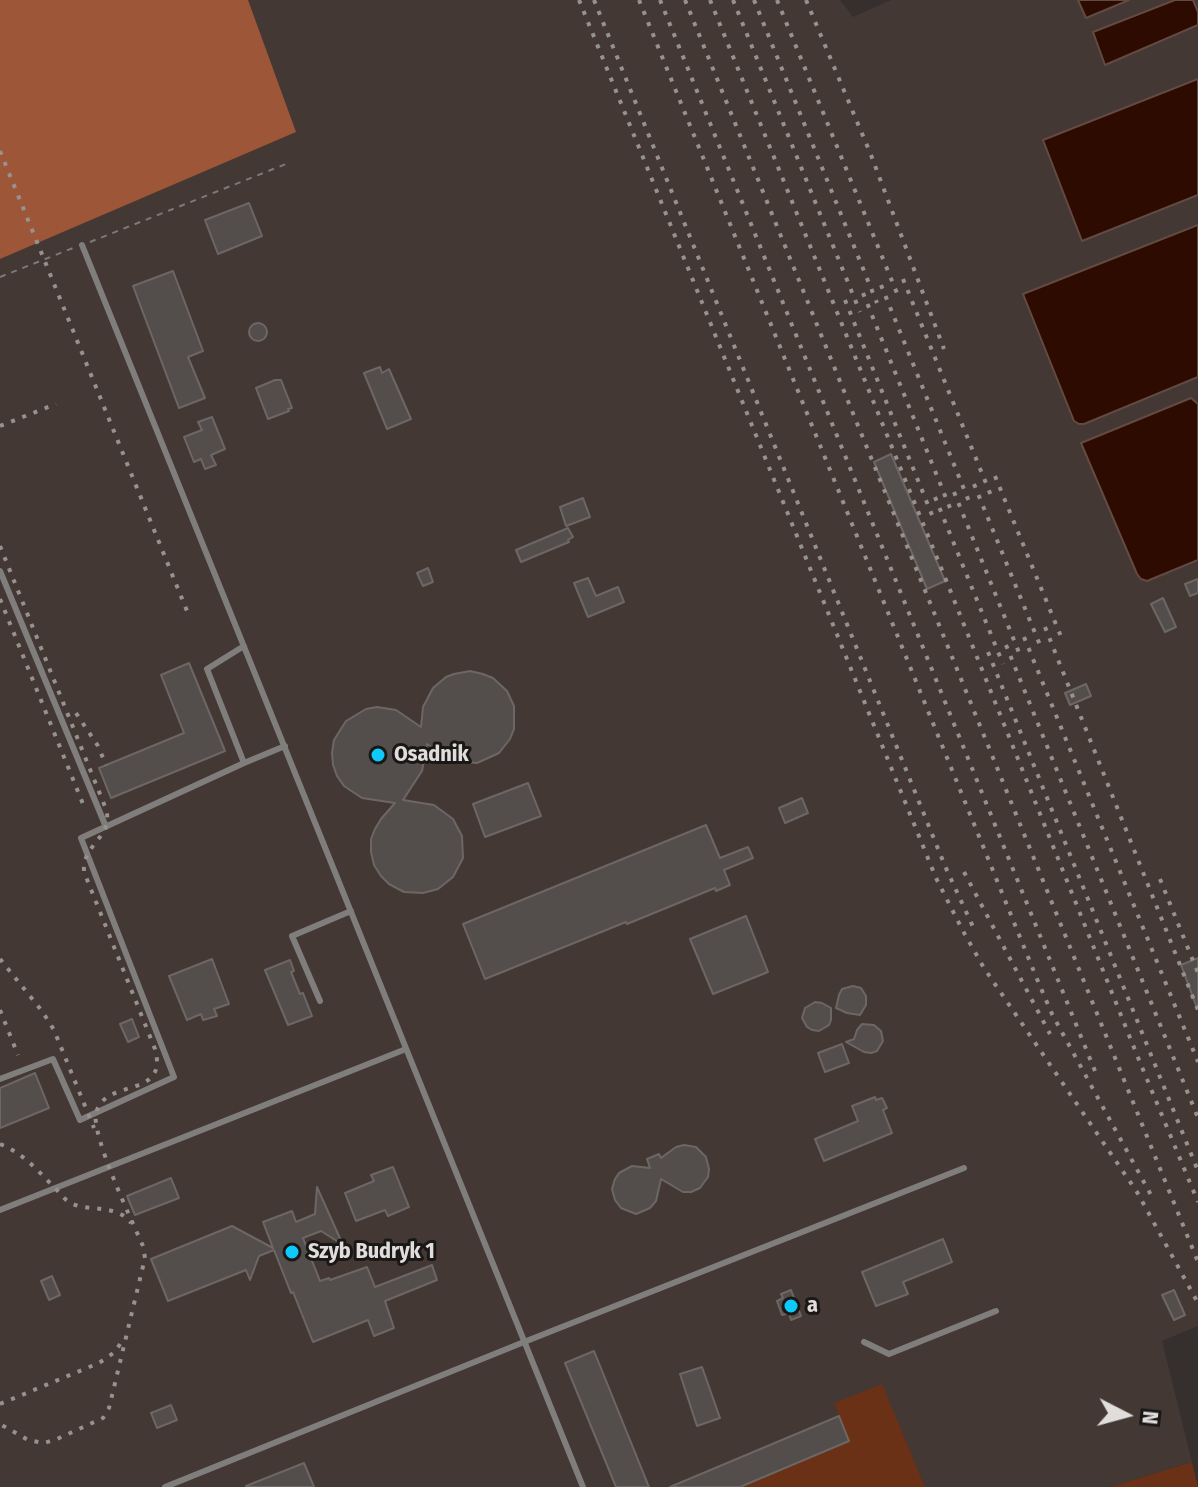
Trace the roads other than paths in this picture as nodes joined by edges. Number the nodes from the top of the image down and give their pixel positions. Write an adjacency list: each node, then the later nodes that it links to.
1 (82, 245): 3 (lane)
2 (0, 571): 6 (lane)
3 (244, 646): 4 (lane); 5 (lane)
4 (285, 746): 5 (lane); 7 (lane)
5 (244, 763): 6 (lane)
6 (106, 827): 10 (lane)
7 (351, 911): 8 (lane); 9 (lane)
8 (320, 1001)
9 (406, 1049): 12 (lane); 14 (lane)
10 (0, 1079)
11 (964, 1168): 14 (lane)
12 (0, 1210)
13 (996, 1311): 15 (lane)
14 (524, 1342): 16 (lane); 17 (lane)
15 (864, 1342)
16 (165, 1487)
17 (583, 1487)

